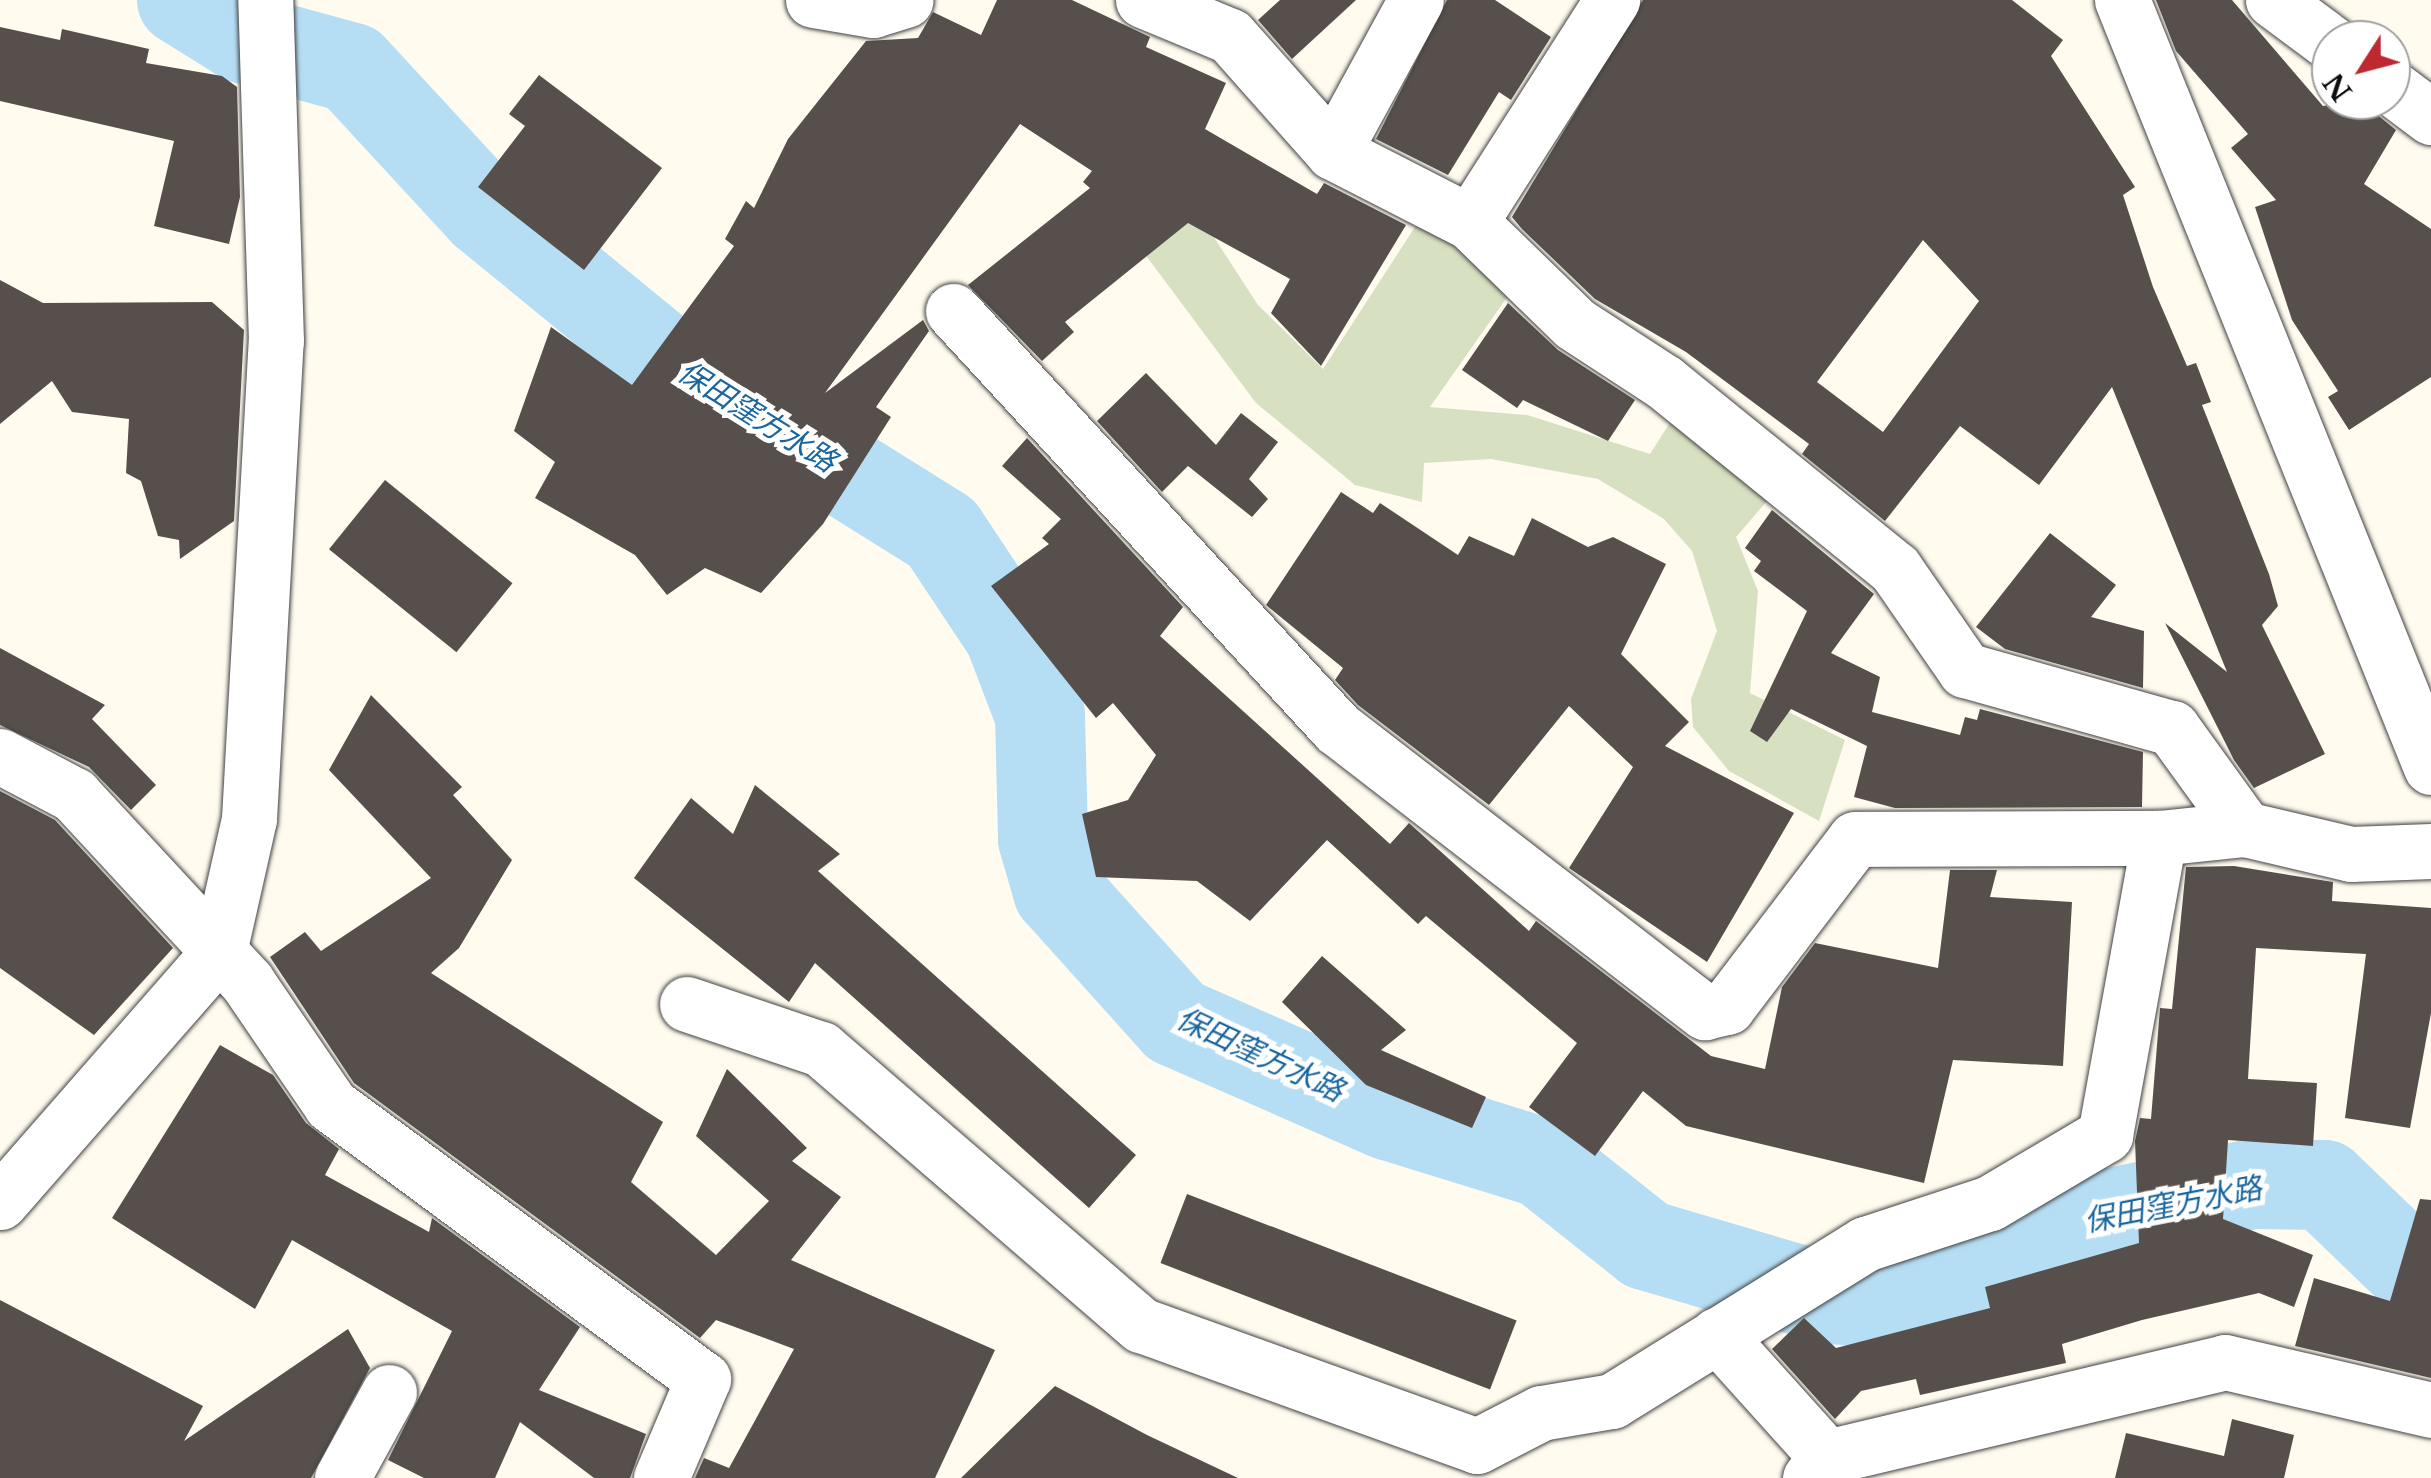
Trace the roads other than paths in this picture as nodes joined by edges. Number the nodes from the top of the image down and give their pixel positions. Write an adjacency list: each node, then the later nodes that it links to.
1 (265, 0): 18 (street)
2 (813, 0): 3 (street)
3 (905, 0)
4 (1143, 0): 10 (street)
5 (1612, 0): 11 (street)
6 (2122, 0): 14 (street)
7 (2273, 0): 9 (street)
8 (1402, 7): 10 (street)
9 (2311, 28)
10 (1333, 152): 11 (street)
11 (1470, 222): 15 (street)
12 (952, 310): 16 (street)
13 (0, 756): 18 (street)
14 (2431, 768)
15 (2245, 829): 16 (street); 17 (street)
16 (2159, 838): 21 (street)
17 (2431, 851)
18 (220, 952): 20 (street); 26 (street)
19 (688, 1004): 21 (street)
20 (0, 1202)
21 (1717, 1335): 24 (street)
22 (389, 1392): 25 (street)
23 (2431, 1410): 24 (street)
24 (1819, 1468)
25 (342, 1478)
26 (661, 1478)

